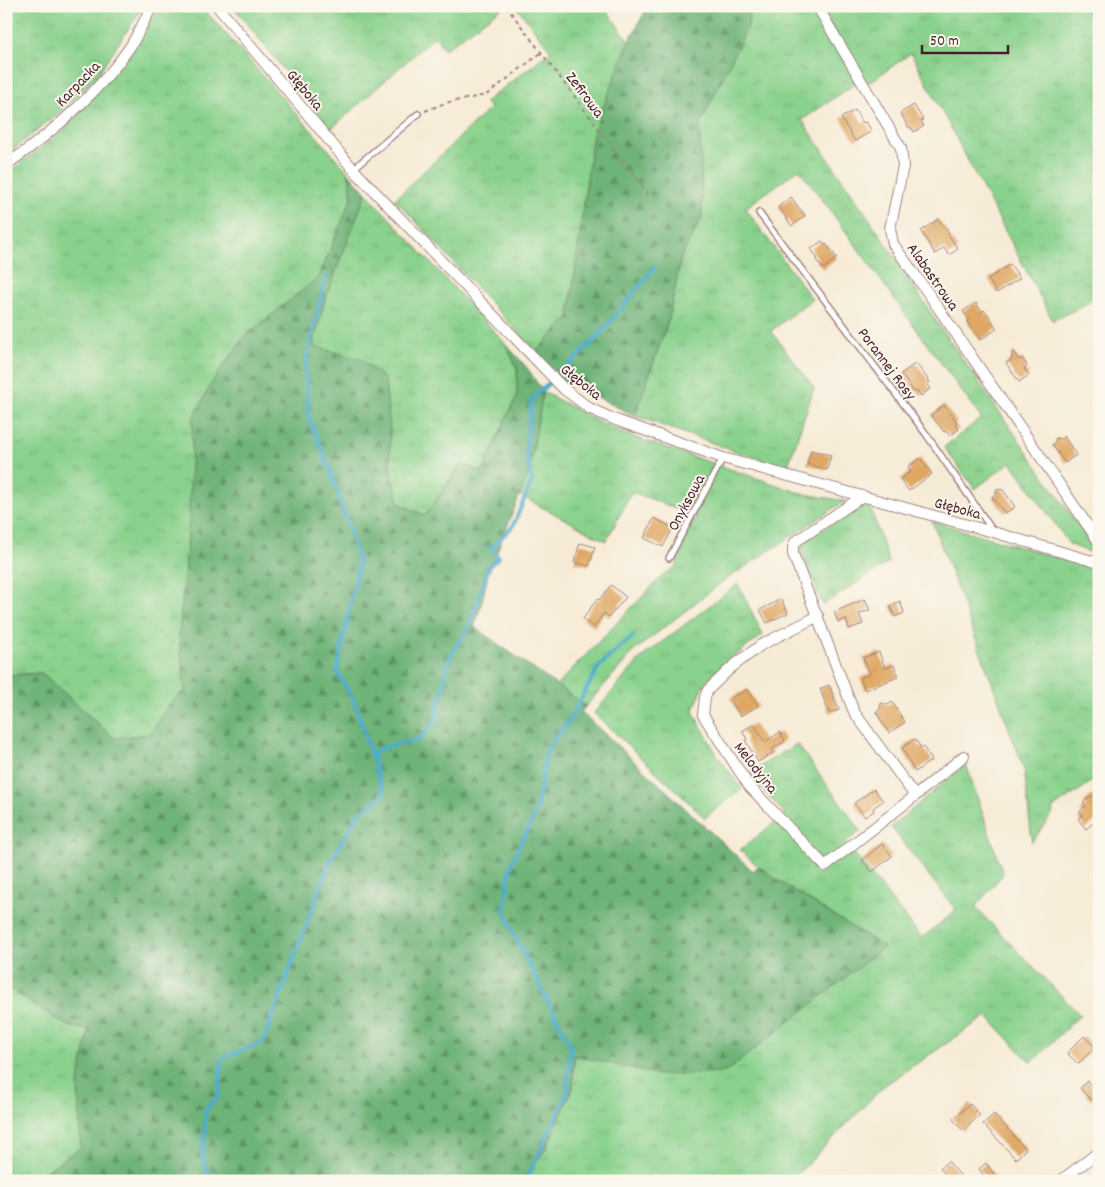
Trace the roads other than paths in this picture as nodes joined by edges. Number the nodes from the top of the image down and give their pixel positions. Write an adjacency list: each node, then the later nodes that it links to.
1 (152, 6): 7 (street, Karpacka)
2 (217, 6): 8 (street, Głęboka)
3 (817, 6): 13 (street, Alabastrowa)
4 (1095, 6): 5 (street)
5 (1099, 16)
6 (418, 114): 8 (lane)
7 (6, 165)
8 (354, 169): 10 (street, Głęboka)
9 (759, 213): 12 (lane, Porannej Rosy)
10 (723, 458): 11 (street, Głęboka); 14 (lane, Onyksowa)
11 (863, 496): 12 (street, Głęboka); 16 (street)
12 (993, 532): 15 (street, Głęboka)
13 (1099, 542)
14 (669, 558)
15 (1099, 563)
16 (818, 616): 18 (street); 18 (street, Melodyjna)
17 (964, 756): 18 (street, Melodyjna)
18 (915, 796)
19 (1099, 1152): 20 (street)
20 (1060, 1181)

